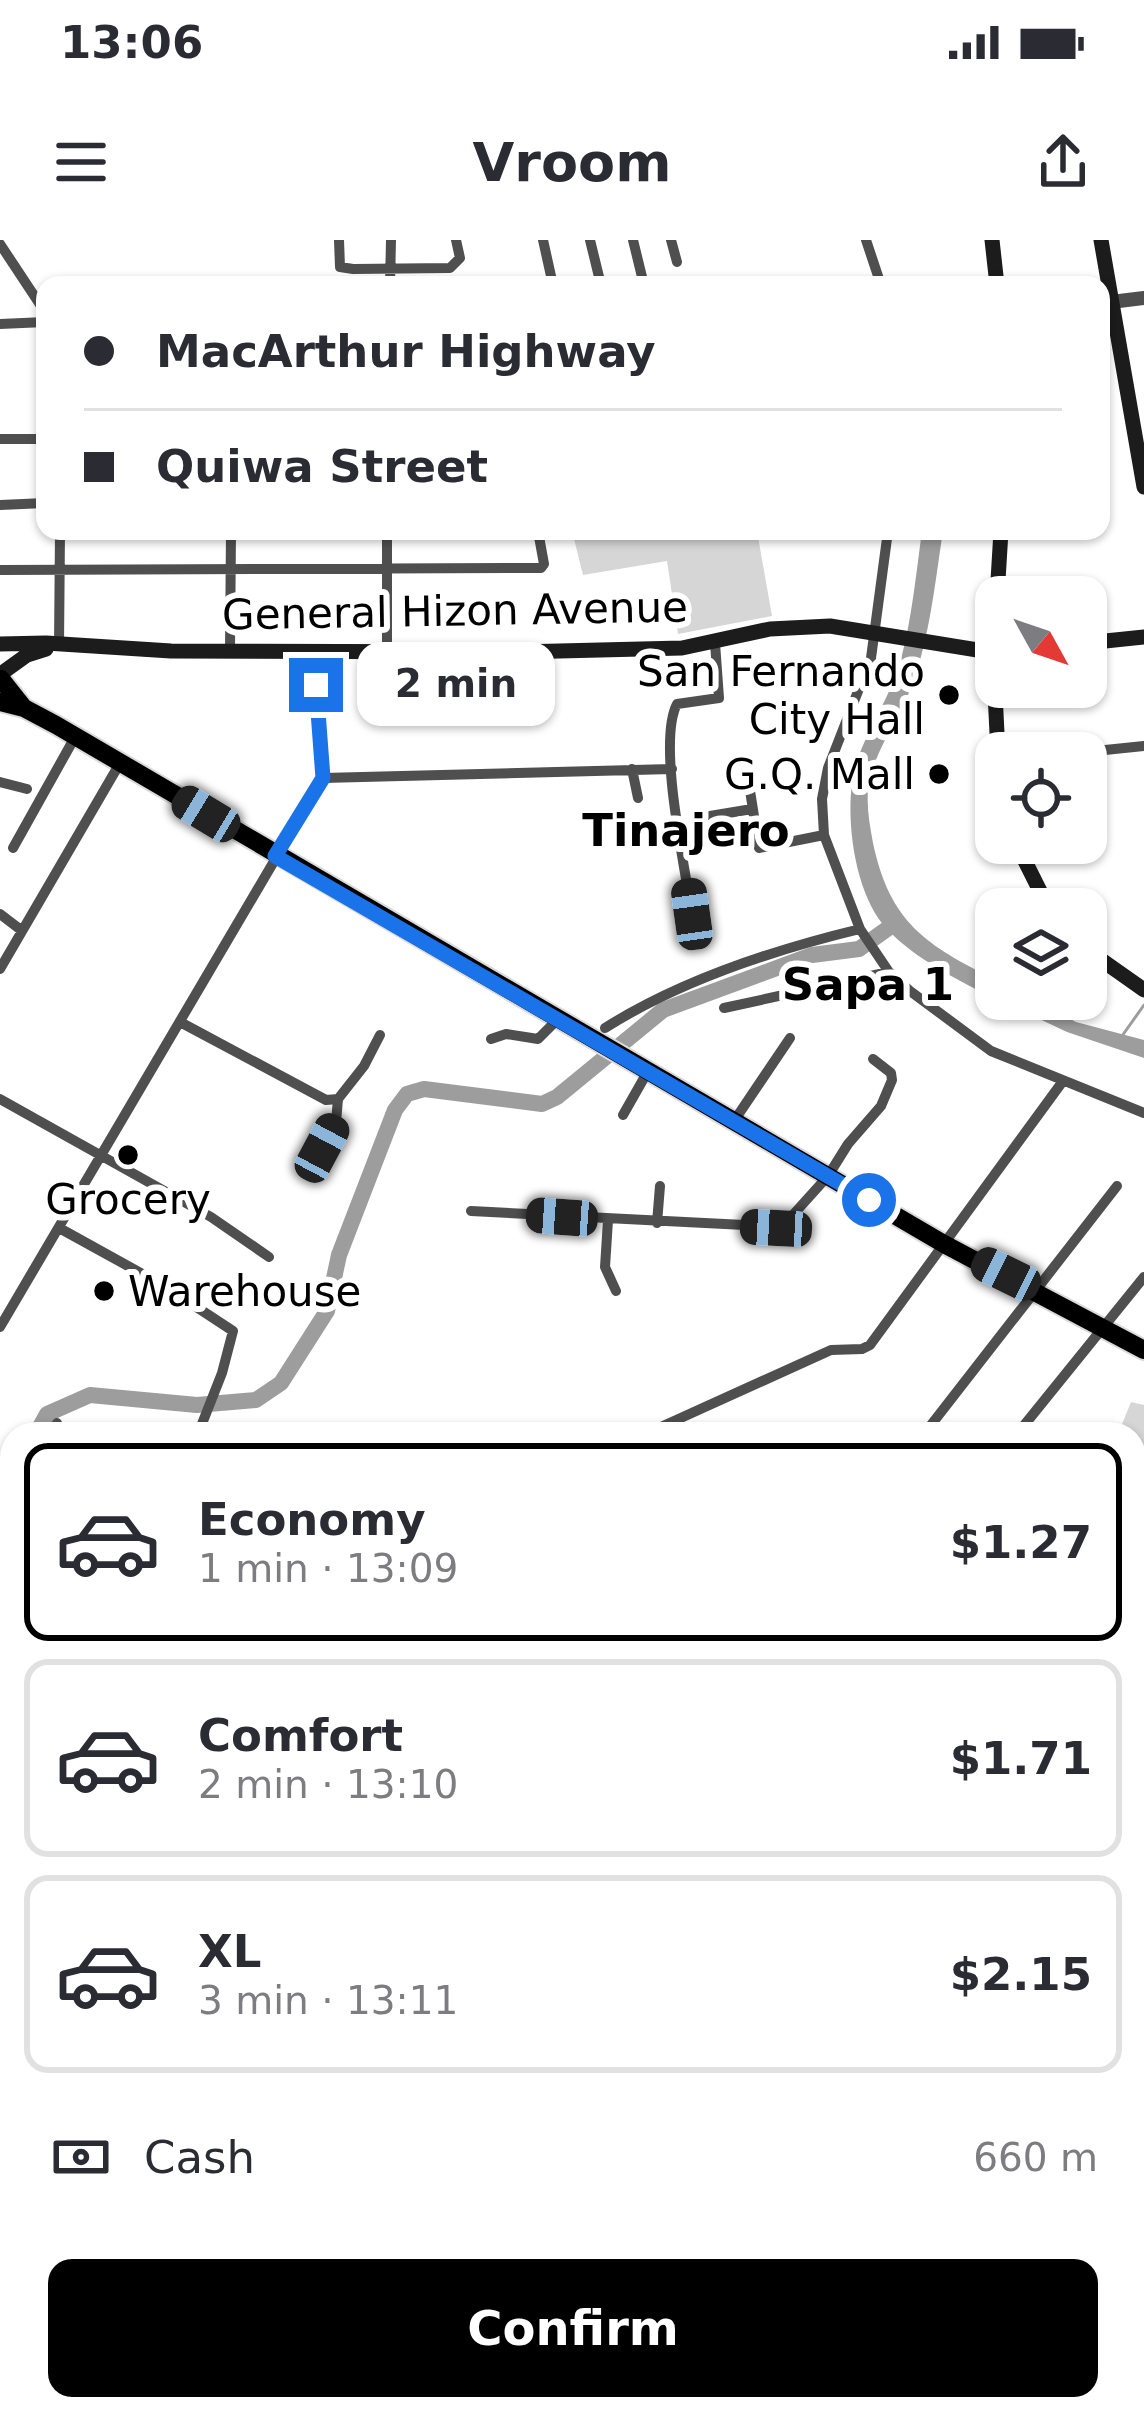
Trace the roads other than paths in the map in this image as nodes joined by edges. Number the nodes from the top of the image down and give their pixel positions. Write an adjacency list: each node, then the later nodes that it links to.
1 (339, 240): 13 (street)
2 (391, 240): 13 (street)
3 (456, 240): 13 (street)
4 (543, 240): 15 (street)
5 (590, 240): 16 (street)
6 (633, 240): 17 (street)
7 (671, 240): 12 (street)
8 (866, 240): 18 (street)
9 (992, 240): 19 (main road)
10 (1101, 240): 20 (main road)
11 (0, 244): 21 (street)
12 (677, 262)
13 (391, 269): 14 (street)
14 (391, 276)
15 (551, 276)
16 (599, 276)
17 (642, 276)
18 (878, 276)
19 (996, 276)
20 (1104, 276)
21 (36, 298)
22 (1144, 298): 23 (street)
23 (1110, 302)
24 (1110, 321): 29 (main road)
25 (36, 322): 26 (street)
26 (0, 324)
27 (0, 439): 28 (street)
28 (36, 439)
29 (1144, 487)
30 (36, 503): 31 (street)
31 (0, 505)
32 (60, 540): 41 (street)
33 (231, 540): 38 (street)
34 (387, 540): 39 (street)
35 (540, 540): 39 (street)
36 (887, 540): 43 (street)
37 (1000, 540): 42 (main road)
38 (232, 568): 39 (street); 41 (street); 50 (street)
39 (387, 569): 52 (street)
40 (0, 570): 41 (street)
41 (59, 570): 48 (street)
42 (998, 576)
43 (875, 632): 46 (main road, General Hizon Avenue); 49 (main road, General Hizon Avenue); 69 (street)
44 (1144, 637): 45 (main road)
45 (1107, 641)
46 (715, 643): 52 (main road, General Hizon Avenue); 61 (street)
47 (0, 644): 48 (main road, General Hizon Avenue)
48 (56, 646): 50 (main road, General Hizon Avenue); 53 (main road, General Hizon Avenue)
49 (975, 649)
50 (230, 650): 51 (main road, General Hizon Avenue)
51 (314, 651): 52 (main road, General Hizon Avenue); 62 (street)
52 (387, 651)
53 (1, 673): 55 (highway)
54 (0, 702): 55 (highway)
55 (24, 708): 56 (highway)
56 (76, 737): 59 (highway); 70 (street)
57 (1144, 746): 58 (street)
58 (1107, 750)
59 (120, 763): 71 (highway); 74 (street)
60 (632, 769): 61 (street); 62 (street); 66 (street)
61 (672, 769): 73 (street)
62 (323, 778): 71 (street)
63 (748, 778): 67 (street)
64 (0, 782): 65 (street)
65 (27, 789)
66 (638, 798)
67 (752, 809): 68 (street); 69 (street)
68 (710, 816)
69 (824, 835): 75 (street)
70 (13, 848)
71 (275, 856): 81 (highway); 82 (street)
72 (0, 914): 74 (street)
73 (692, 914)
74 (21, 930): 77 (street)
75 (861, 930): 78 (street); 83 (street)
76 (1107, 964): 79 (main road)
77 (0, 969)
78 (890, 972): 80 (street); 89 (street)
79 (1144, 990)
80 (724, 1008)
81 (558, 1019): 83 (highway); 86 (street)
82 (181, 1022): 91 (street); 95 (street)
83 (599, 1034): 88 (highway)
84 (380, 1035): 91 (street)
85 (790, 1038): 94 (street)
86 (491, 1039)
87 (873, 1059): 97 (street)
88 (648, 1071): 93 (street); 94 (highway)
89 (1063, 1081): 92 (street); 104 (street)
90 (0, 1099): 95 (street)
91 (338, 1100): 96 (street)
92 (1144, 1113)
93 (623, 1115)
94 (734, 1121): 97 (highway)
95 (101, 1155): 103 (street); 105 (street)
96 (309, 1174)
97 (828, 1176): 102 (street); 104 (highway)
98 (660, 1186): 102 (street)
99 (1117, 1186): 107 (street)
100 (471, 1211): 101 (street)
101 (608, 1220): 102 (street); 108 (street)
102 (657, 1223)
103 (62, 1228): 109 (street); 112 (street)
104 (944, 1244): 107 (highway); 113 (street)
105 (269, 1257)
106 (1143, 1281): 110 (street)
107 (1037, 1290): 110 (highway); 114 (street)
108 (616, 1291)
109 (0, 1327)
110 (1101, 1329): 111 (highway); 115 (street)
111 (1144, 1350)
112 (203, 1422)
113 (672, 1422)
114 (933, 1422)
115 (1027, 1422)

